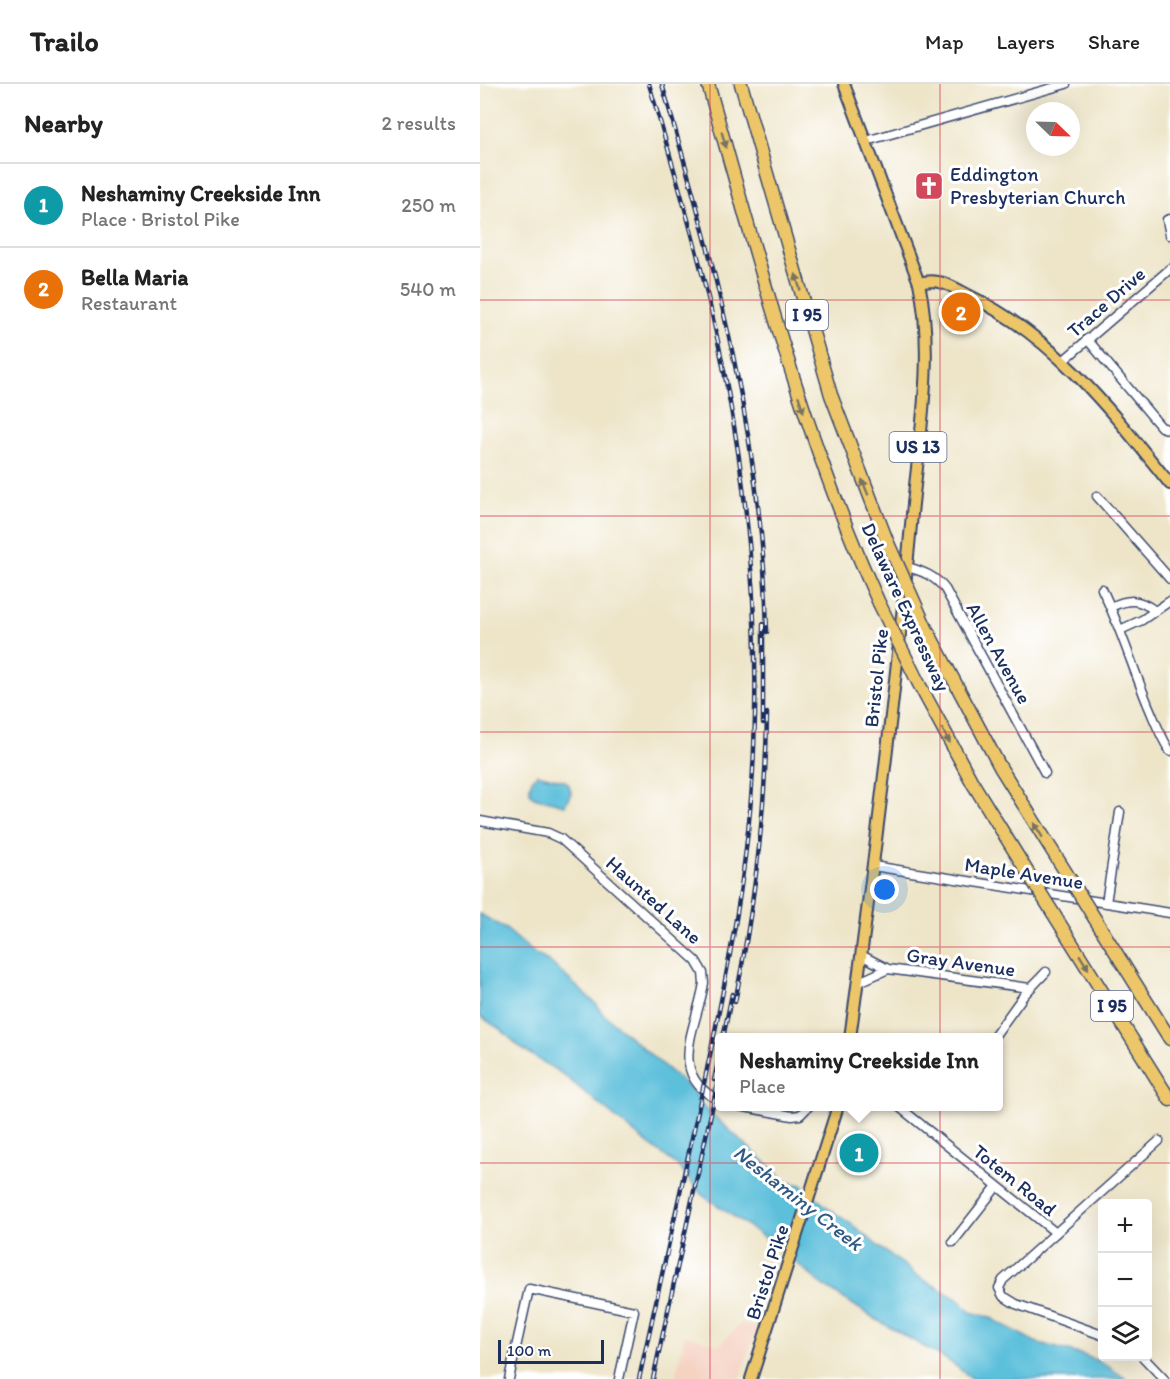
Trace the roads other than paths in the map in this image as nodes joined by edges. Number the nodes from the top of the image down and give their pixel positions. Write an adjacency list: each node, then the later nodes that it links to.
1 (708, 84): 38 (highway, Delaware Expressway / I 95, one-way to 38, bridge)
2 (741, 84): 36 (highway, Delaware Expressway / I 95, one-way to 2, bridge)
3 (844, 84): 5 (main road, Bristol Pike / US 13)
4 (1066, 84): 5 (street)
5 (866, 141): 9 (main road, Bristol Pike / US 13)
6 (1170, 219): 7 (street)
7 (1170, 235)
8 (1170, 269): 10 (street, Trace Drive)
9 (919, 283): 11 (main road); 15 (main road, Bristol Pike / US 13)
10 (1087, 339): 11 (street, Trace Drive); 12 (street)
11 (1063, 361): 13 (main road)
12 (1170, 430)
13 (1170, 484)
14 (1097, 496): 16 (street)
15 (907, 567): 23 (street, Allen Avenue); 26 (main road, Bristol Pike / US 13)
16 (1170, 579)
17 (1102, 589): 19 (street)
18 (1170, 601): 20 (street)
19 (1111, 607): 20 (street); 21 (street)
20 (1155, 611): 21 (street)
21 (1120, 630): 22 (street)
22 (1170, 750)
23 (1045, 773)
24 (1120, 812): 27 (street)
25 (480, 821): 37 (street, Haunted Lane)
26 (873, 866): 27 (street, Maple Avenue); 29 (main road, Bristol Pike / US 13)
27 (1106, 903): 28 (street, Maple Avenue)
28 (1170, 913)
29 (861, 955): 30 (street, Gray Avenue); 32 (main road, Bristol Pike / US 13)
30 (888, 969): 32 (street, Gray Avenue); 33 (street, Gray Avenue)
31 (1046, 972): 33 (street)
32 (857, 983): 34 (main road, Bristol Pike / US 13)
33 (1030, 988): 35 (street)
34 (851, 1033)
35 (997, 1033)
36 (1170, 1039)
37 (715, 1098)
38 (1170, 1100)
39 (763, 1111): 40 (street)
40 (804, 1111)
41 (837, 1111): 51 (main road, Bristol Pike)
42 (903, 1111): 44 (street, Totem Road)
43 (1159, 1141): 45 (street)
44 (997, 1186): 45 (street, Totem Road); 46 (street)
45 (1056, 1233): 47 (street)
46 (953, 1242)
47 (1098, 1334)
48 (1147, 1361): 52 (street)
49 (509, 1379): 50 (street)
50 (619, 1379)
51 (751, 1379)
52 (1164, 1379)

